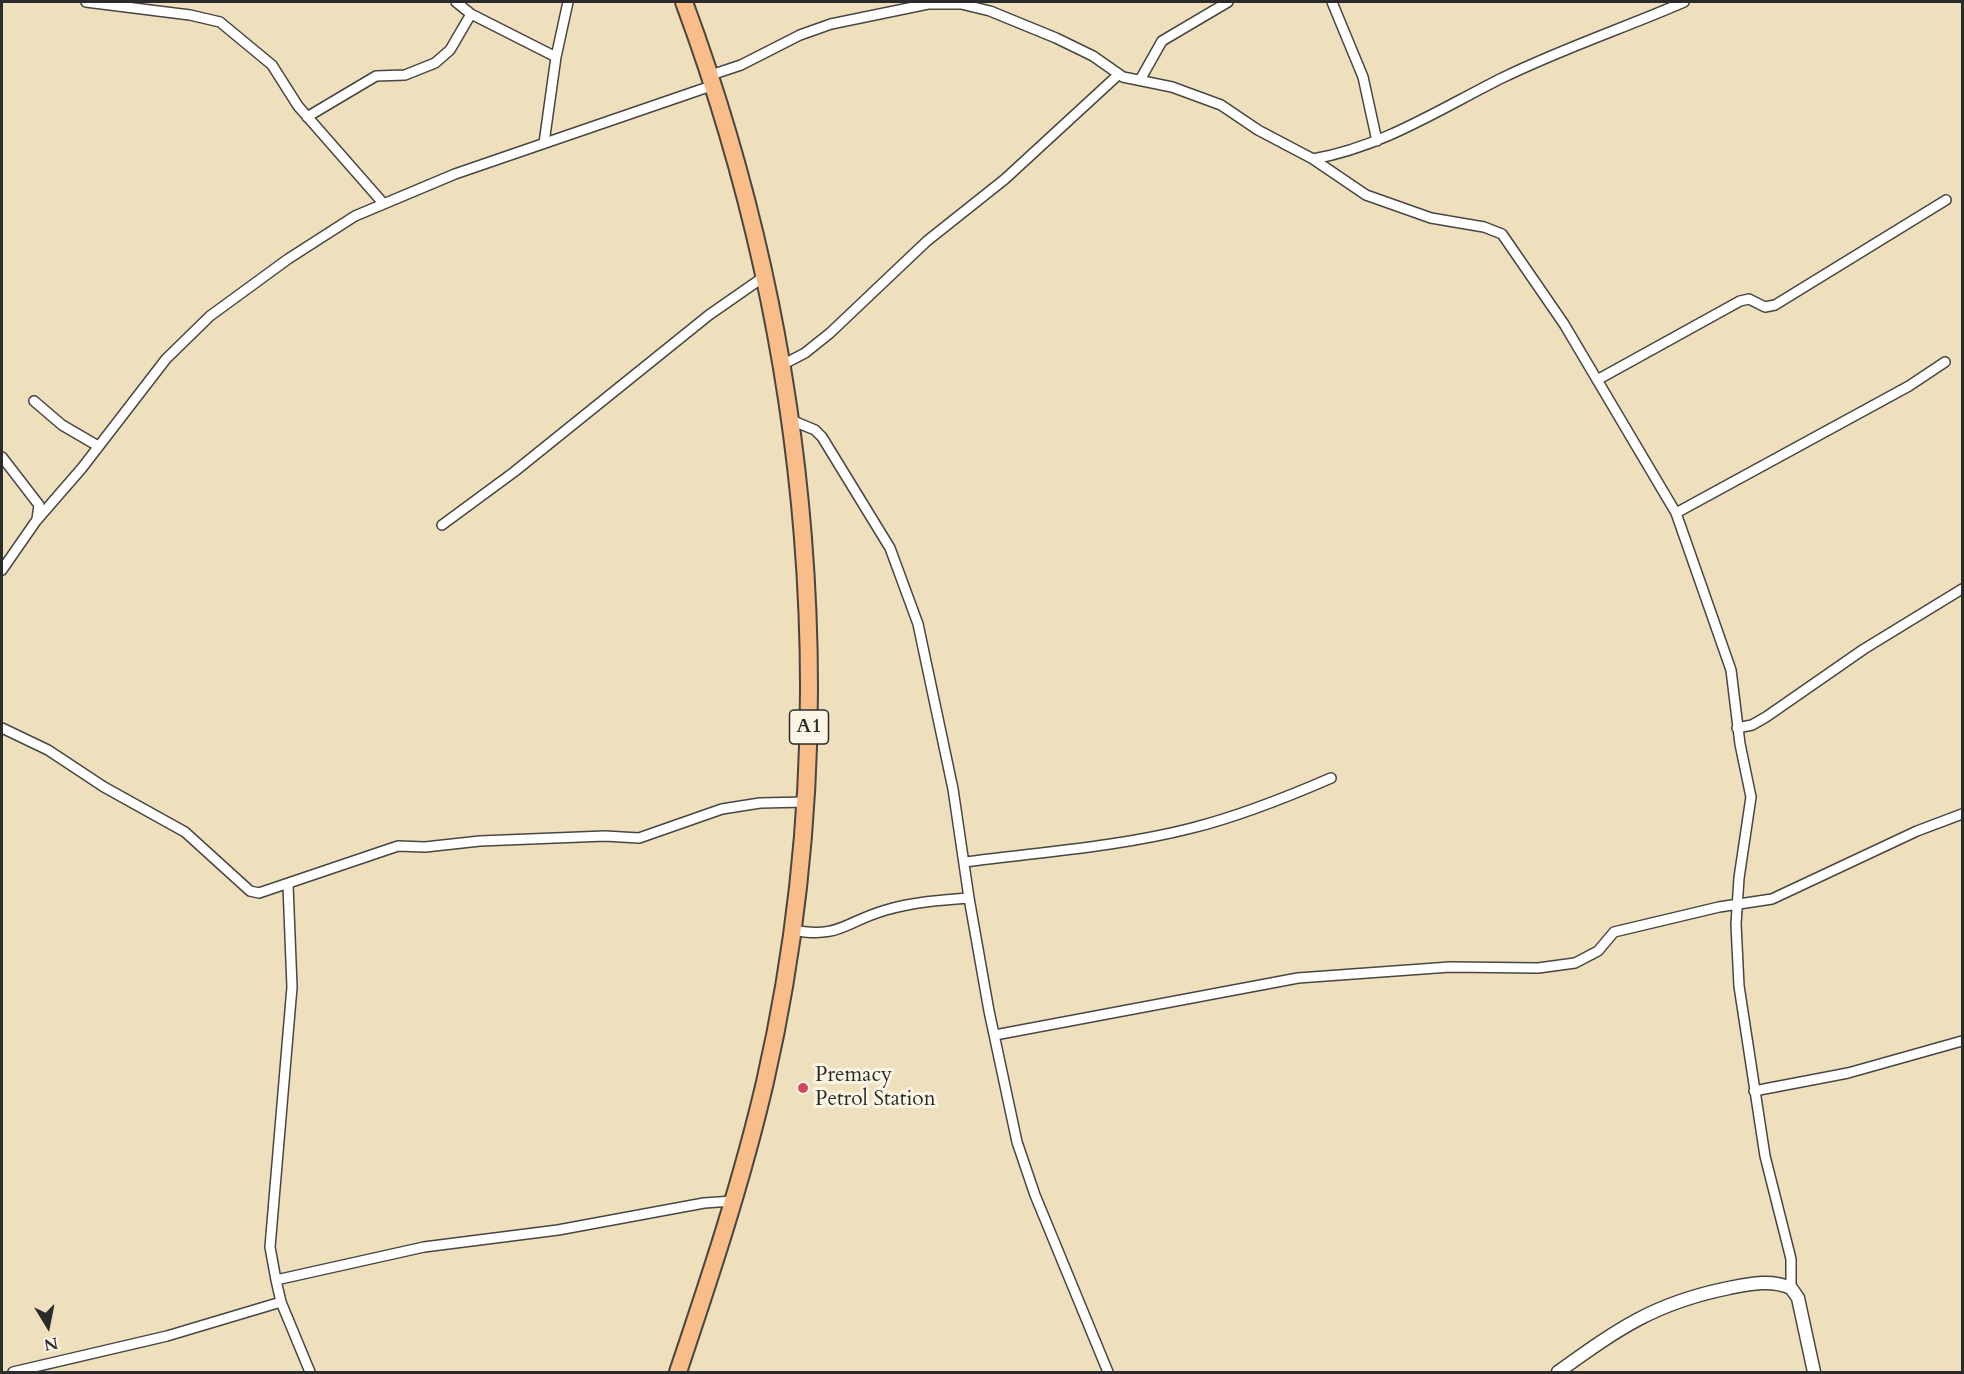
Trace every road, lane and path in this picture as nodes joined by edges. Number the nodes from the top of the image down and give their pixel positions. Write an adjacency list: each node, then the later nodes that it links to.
1 (86, 2): 13 (street)
2 (456, 2): 8 (street)
3 (568, 2): 9 (street)
4 (684, 2): 11 (highway, A1)
5 (1228, 2): 12 (street)
6 (1332, 2): 14 (street)
7 (1684, 2): 14 (street)
8 (471, 14): 9 (street); 13 (street)
9 (556, 57): 15 (street)
10 (1118, 75): 11 (street); 12 (street); 21 (street)
11 (713, 80): 15 (street); 19 (highway, A1)
12 (1140, 80): 16 (street)
13 (307, 117): 18 (street)
14 (1377, 141): 16 (street)
15 (544, 143): 18 (street)
16 (1313, 159): 22 (street)
17 (1946, 200): 22 (street)
18 (383, 203): 25 (street)
19 (765, 276): 21 (highway, A1); 29 (street)
20 (1946, 362): 27 (street)
21 (782, 365): 24 (highway, A1)
22 (1598, 380): 27 (street)
23 (34, 401): 25 (street)
24 (791, 420): 35 (highway, A1); 37 (street)
25 (98, 446): 28 (street)
26 (2, 457): 28 (street)
27 (1676, 513): 33 (street)
28 (36, 521): 30 (street)
29 (442, 525)
30 (2, 570)
31 (1962, 589): 33 (street)
32 (2, 728): 38 (street)
33 (1737, 728): 40 (street)
34 (1331, 778): 37 (street)
35 (806, 802): 38 (street); 41 (highway, A1)
36 (1962, 814): 40 (street)
37 (965, 862): 39 (street)
38 (288, 885): 46 (street)
39 (969, 898): 41 (street); 42 (street)
40 (1737, 905): 42 (street); 44 (street)
41 (792, 930): 45 (highway, A1)
42 (995, 1035): 52 (street)
43 (1962, 1041): 44 (street)
44 (1754, 1091): 47 (street)
45 (733, 1200): 46 (street); 51 (highway, A1)
46 (276, 1280): 48 (street)
47 (1791, 1288): 53 (street); 54 (street)
48 (281, 1302): 49 (street); 50 (street)
49 (13, 1372)
50 (310, 1372)
51 (678, 1372)
52 (1108, 1372)
53 (1558, 1372)
54 (1814, 1372)

